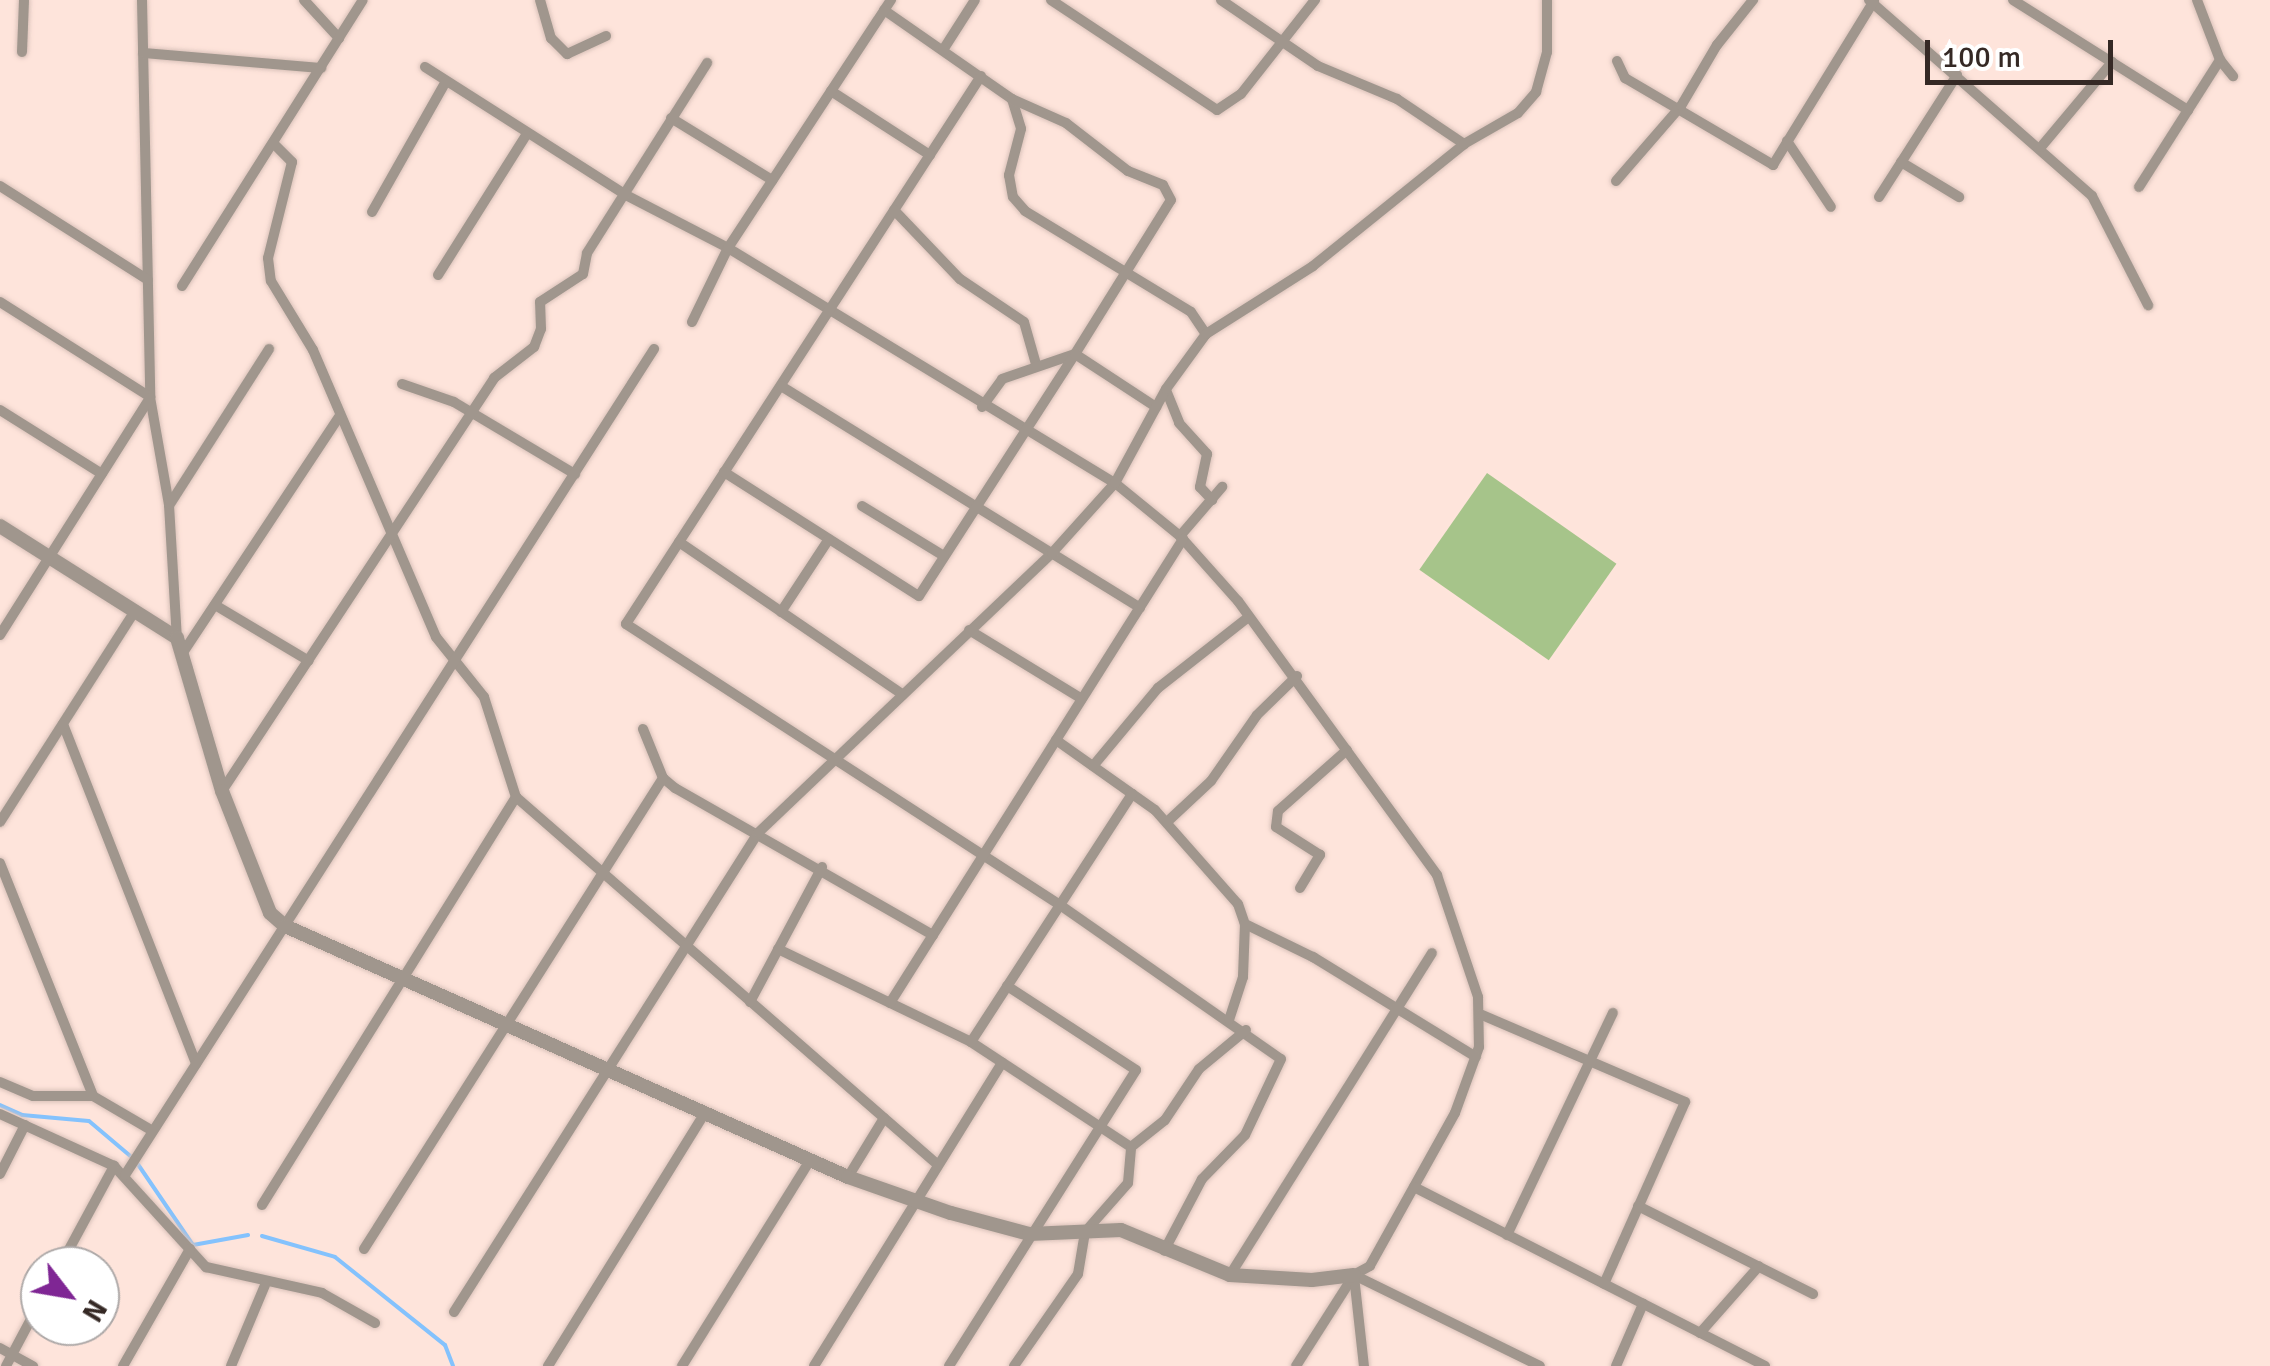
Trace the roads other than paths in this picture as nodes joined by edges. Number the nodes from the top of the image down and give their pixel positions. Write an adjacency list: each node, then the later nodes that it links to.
1 (24, 0): 20 (street)
2 (142, 0): 21 (street)
3 (304, 0): 17 (street)
4 (363, 0): 17 (street)
5 (540, 0): 16 (street)
6 (975, 0): 19 (street)
7 (1051, 0): 18 (street)
8 (1221, 0): 18 (street)
9 (1315, 0): 18 (street)
10 (1547, 0): 40 (street)
11 (1754, 0): 34 (street)
12 (2013, 0): 24 (street)
13 (1872, 1): 28 (street); 38 (street)
14 (2195, 2): 22 (street)
15 (887, 5): 19 (street); 32 (street)
16 (606, 36)
17 (339, 38): 27 (street)
18 (1282, 39): 40 (street)
19 (943, 50): 29 (street)
20 (22, 52)
21 (143, 53): 27 (street); 57 (street)
22 (2220, 60): 30 (street); 35 (street)
23 (1617, 62): 34 (street)
24 (2112, 62): 35 (street); 41 (street)
25 (706, 63): 36 (street)
26 (425, 67): 31 (street)
27 (321, 68): 39 (street)
28 (1958, 74): 41 (street); 43 (street)
29 (982, 76): 33 (street); 42 (street)
30 (2233, 76)
31 (446, 81): 37 (street); 53 (street)
32 (830, 92): 42 (street); 44 (street)
33 (1012, 99): 55 (street); 55 (street)
34 (1681, 106): 38 (street); 45 (street)
35 (2188, 110): 47 (street)
36 (670, 118): 44 (street); 48 (street)
37 (526, 135): 48 (street); 56 (street)
38 (1787, 142): 51 (street)
39 (273, 143): 58 (street); 76 (street)
40 (1464, 144): 63 (street)
41 (2041, 146): 60 (street)
42 (930, 154): 52 (street)
43 (1902, 162): 49 (street); 50 (street)
44 (772, 180): 54 (street)
45 (1616, 182)
46 (0, 186): 57 (street)
47 (2139, 187)
48 (624, 194): 54 (street); 75 (street)
49 (1879, 197)
50 (1960, 198)
51 (1832, 208)
52 (894, 210): 61 (street); 67 (street)
53 (372, 212)
54 (728, 248): 61 (street); 62 (street)
55 (1125, 274): 63 (street); 66 (street)
56 (438, 275)
57 (148, 280): 71 (street)
58 (182, 286)
59 (0, 302): 71 (street)
60 (2148, 305)
61 (827, 314): 69 (street); 72 (street)
62 (692, 322)
63 (1206, 334): 70 (street)
64 (269, 349): 84 (street)
65 (654, 349): 80 (street)
66 (1075, 354): 67 (street); 73 (street); 77 (street)
67 (1036, 364): 72 (street)
68 (402, 384): 75 (street)
69 (780, 386): 78 (street); 86 (street)
70 (1166, 389): 73 (street); 83 (street)
71 (150, 397): 79 (street); 84 (street)
72 (982, 406): 77 (street)
73 (1156, 407): 81 (street)
74 (0, 410): 79 (street)
75 (473, 413): 80 (street); 88 (street)
76 (339, 417): 88 (street); 95 (street)
77 (1024, 432): 81 (street); 86 (street)
78 (724, 472): 90 (street); 91 (street)
79 (102, 474): 94 (street)
80 (574, 474): 105 (street)
81 (1115, 483): 89 (street); 92 (street)
82 (1222, 488): 83 (street)
83 (1212, 500): 89 (street)
84 (170, 505): 102 (street)
85 (862, 506): 93 (street)
86 (976, 506): 92 (street); 93 (street)
87 (0, 526): 94 (street)
88 (392, 536): 104 (street); 105 (street)
89 (1182, 538): 96 (street); 99 (street)
90 (829, 539): 93 (street); 98 (street)
91 (679, 542): 98 (street); 113 (street)
92 (1052, 553): 96 (street); 100 (street)
93 (944, 556)
94 (49, 557): 97 (street); 101 (street)
95 (215, 605): 103 (street); 104 (street)
96 (1140, 608): 108 (street)
97 (135, 611): 102 (street); 109 (street)
98 (781, 612): 107 (street)
99 (1246, 619): 106 (street); 114 (street)
100 (969, 630): 107 (street); 108 (street)
101 (0, 635)
102 (177, 638): 103 (street)
103 (182, 654): 116 (street)
104 (308, 661): 116 (street)
105 (454, 662): 118 (street); 129 (street)
106 (1297, 676): 112 (street); 120 (street)
107 (902, 695): 113 (street)
108 (1082, 698): 111 (street)
109 (63, 724): 119 (street); 147 (street)
110 (643, 729): 115 (street)
111 (1056, 740): 114 (street); 122 (street)
112 (1346, 750): 126 (street); 139 (street)
113 (835, 762): 121 (street); 122 (street)
114 (1092, 766): 117 (street)
115 (663, 778): 121 (street); 125 (street)
116 (222, 791): 129 (street)
117 (1132, 794): 120 (street); 127 (street)
118 (516, 798): 125 (street); 134 (street)
119 (0, 822)
120 (1167, 822): 128 (street)
121 (758, 832): 124 (street); 131 (street)
122 (983, 856): 127 (street); 130 (street)
123 (0, 863): 151 (street)
124 (822, 867): 130 (street); 132 (street)
125 (603, 873): 131 (street); 142 (street)
126 (1300, 888)
127 (1060, 905): 135 (street); 141 (street)
128 (1245, 924): 138 (street); 141 (street)
129 (285, 926): 134 (street); 147 (street)
130 (933, 935): 137 (street)
131 (686, 946): 136 (street); 149 (street)
132 (778, 948): 136 (street); 137 (street)
133 (1432, 953): 138 (street)
134 (403, 979): 142 (street); 167 (street)
135 (1008, 986): 144 (street); 155 (street)
136 (750, 1002): 154 (street)
137 (890, 1003): 144 (street)
138 (1397, 1009): 145 (street); 177 (street)
139 (1480, 1014): 145 (street); 146 (street)
140 (1613, 1014): 146 (street)
141 (1229, 1020): 143 (street)
142 (506, 1025): 149 (street); 173 (street)
143 (1246, 1030): 158 (street); 175 (street)
144 (971, 1042): 148 (street)
145 (1476, 1057): 165 (street)
146 (1590, 1061): 168 (street); 171 (street)
147 (196, 1064): 157 (street)
148 (1002, 1064): 155 (street); 161 (street)
149 (608, 1070): 152 (street); 183 (street)
150 (0, 1082): 151 (street)
151 (92, 1096): 157 (street)
152 (705, 1113): 159 (street); 194 (street)
153 (0, 1114): 156 (street)
154 (884, 1118): 161 (street); 164 (street)
155 (1099, 1123): 158 (street); 170 (street)
156 (25, 1125): 160 (street); 162 (street)
157 (153, 1132): 163 (street)
158 (1131, 1147): 169 (street)
159 (810, 1160): 164 (street); 195 (street)
160 (114, 1166): 163 (street); 172 (street)
161 (938, 1166): 166 (street)
162 (0, 1174)
163 (126, 1175): 174 (street)
164 (848, 1176): 166 (street)
165 (1414, 1187): 171 (street); 178 (street)
166 (916, 1201): 170 (street); 196 (street)
167 (262, 1205)
168 (1638, 1206): 176 (street); 180 (street)
169 (1085, 1232): 170 (street); 175 (street); 198 (street)
170 (1030, 1234): 197 (street)
171 (1507, 1235): 180 (street)
172 (71, 1246)
173 (364, 1249)
174 (190, 1250): 179 (street); 192 (street)
175 (1164, 1251): 177 (street)
176 (1758, 1266): 181 (street); 185 (street)
177 (1230, 1275): 178 (street)
178 (1354, 1275): 199 (street); 200 (street); 201 (street)
179 (266, 1284): 184 (street); 193 (street)
180 (1604, 1284): 182 (street)
181 (1813, 1294)
182 (1643, 1304): 185 (street); 202 (street)
183 (454, 1312)
184 (374, 1323)
185 (1700, 1333): 189 (street)
186 (20, 1339): 188 (street)
187 (0, 1348): 188 (street)
188 (12, 1354): 190 (street); 191 (street)
189 (1745, 1361): 203 (street)
190 (6, 1366)
191 (33, 1366)
192 (123, 1366)
193 (231, 1366)
194 (548, 1366)
195 (682, 1366)
196 (814, 1366)
197 (949, 1366)
198 (1014, 1366)
199 (1296, 1366)
200 (1364, 1366)
201 (1540, 1366)
202 (1616, 1366)
203 (1765, 1366)

